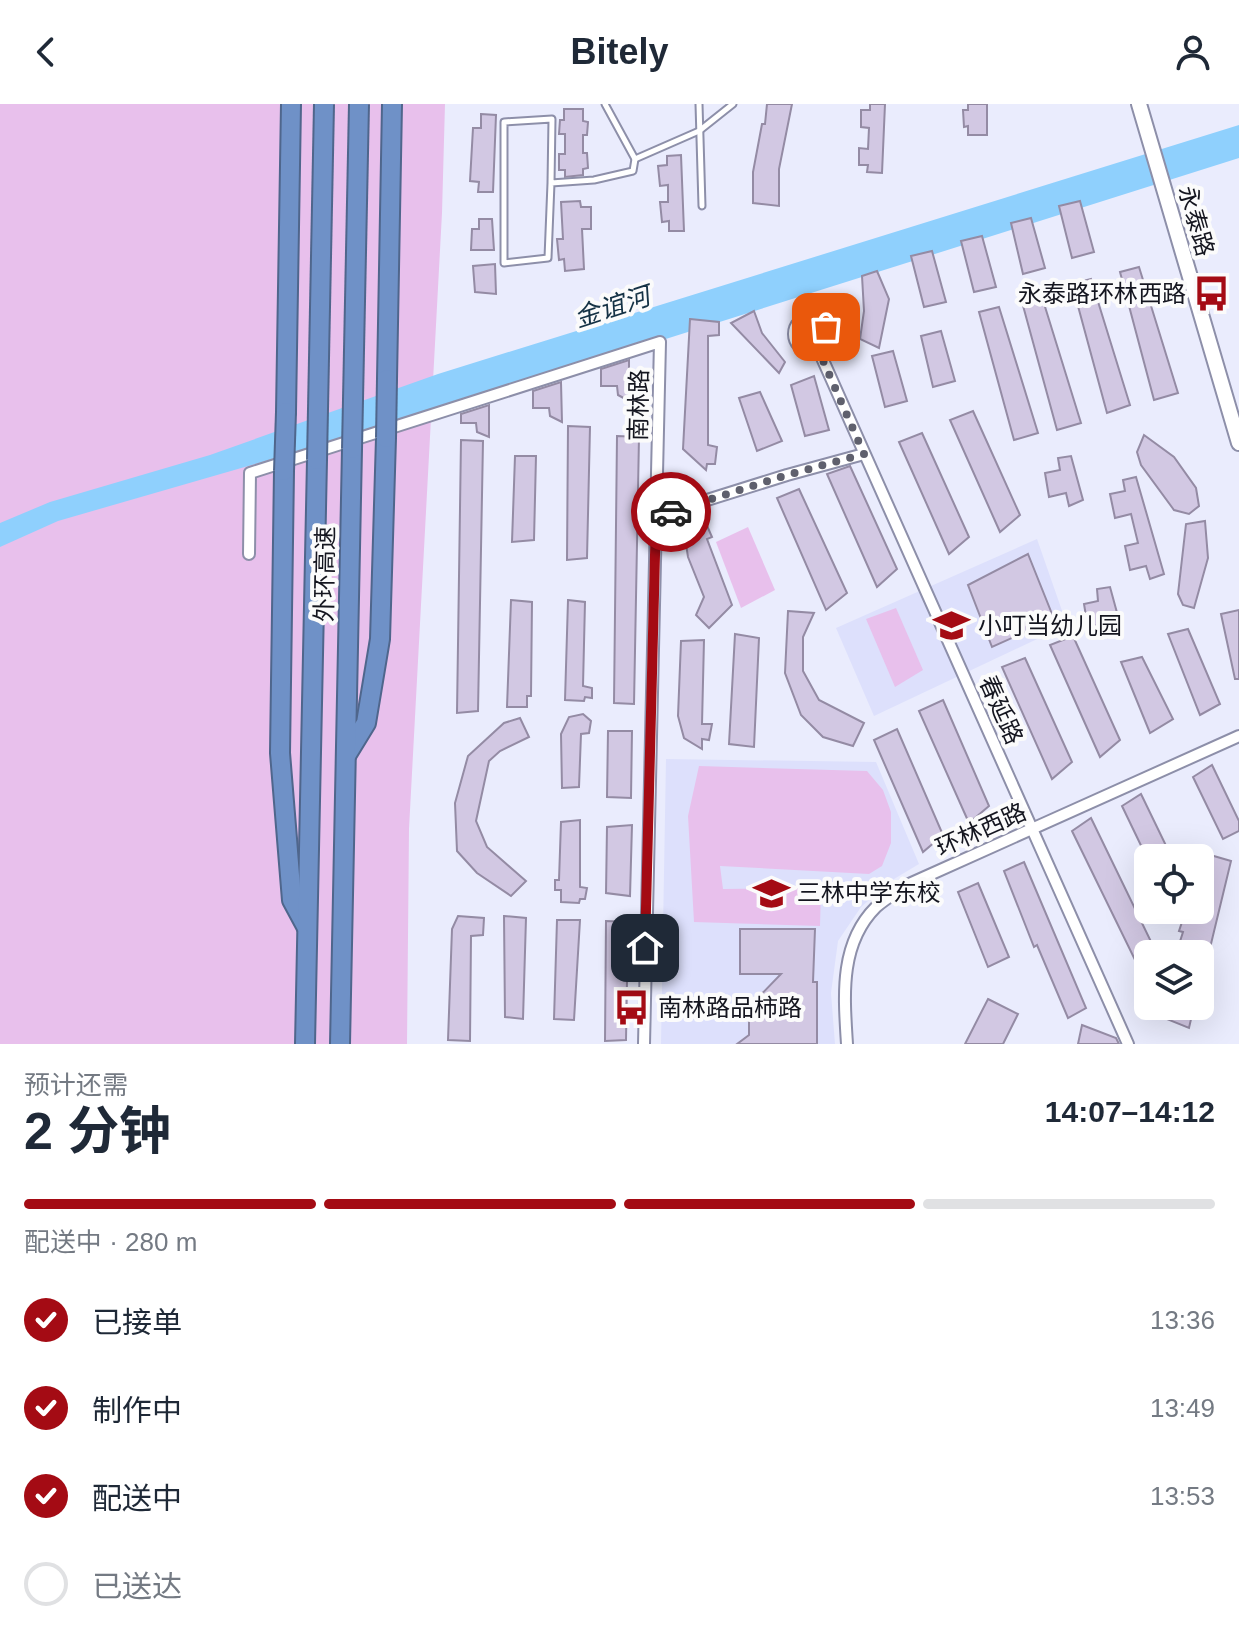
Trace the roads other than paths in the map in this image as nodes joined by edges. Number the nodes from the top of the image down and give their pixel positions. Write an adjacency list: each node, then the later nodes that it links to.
1 (291, 104): 21 (highway, bridge)
2 (324, 104): 21 (highway, 外环高速, bridge)
3 (359, 104): 19 (highway, 外环高速, bridge)
4 (392, 104): 19 (highway, bridge)
5 (605, 104): 10 (lane)
6 (699, 104): 9 (lane)
7 (733, 104): 9 (lane)
8 (1139, 104): 14 (street, 永泰路)
9 (699, 131): 10 (lane); 12 (lane)
10 (635, 159): 11 (lane)
11 (551, 183): 11 (lane)
12 (702, 206)
13 (818, 349): 15 (street, 春延路)
14 (1239, 443)
15 (864, 454): 16 (street); 20 (street, 春延路)
16 (656, 516): 17 (street, 南林路); 24 (street, 南林路)
17 (249, 554)
18 (1239, 736): 20 (street, 环林西路)
19 (346, 756): 23 (highway, 外环高速)
20 (1032, 829): 25 (street, 环林西路); 26 (street, 春延路)
21 (308, 928): 22 (highway, 外环高速)
22 (305, 1044)
23 (340, 1044)
24 (644, 1044)
25 (847, 1044)
26 (1128, 1044)

